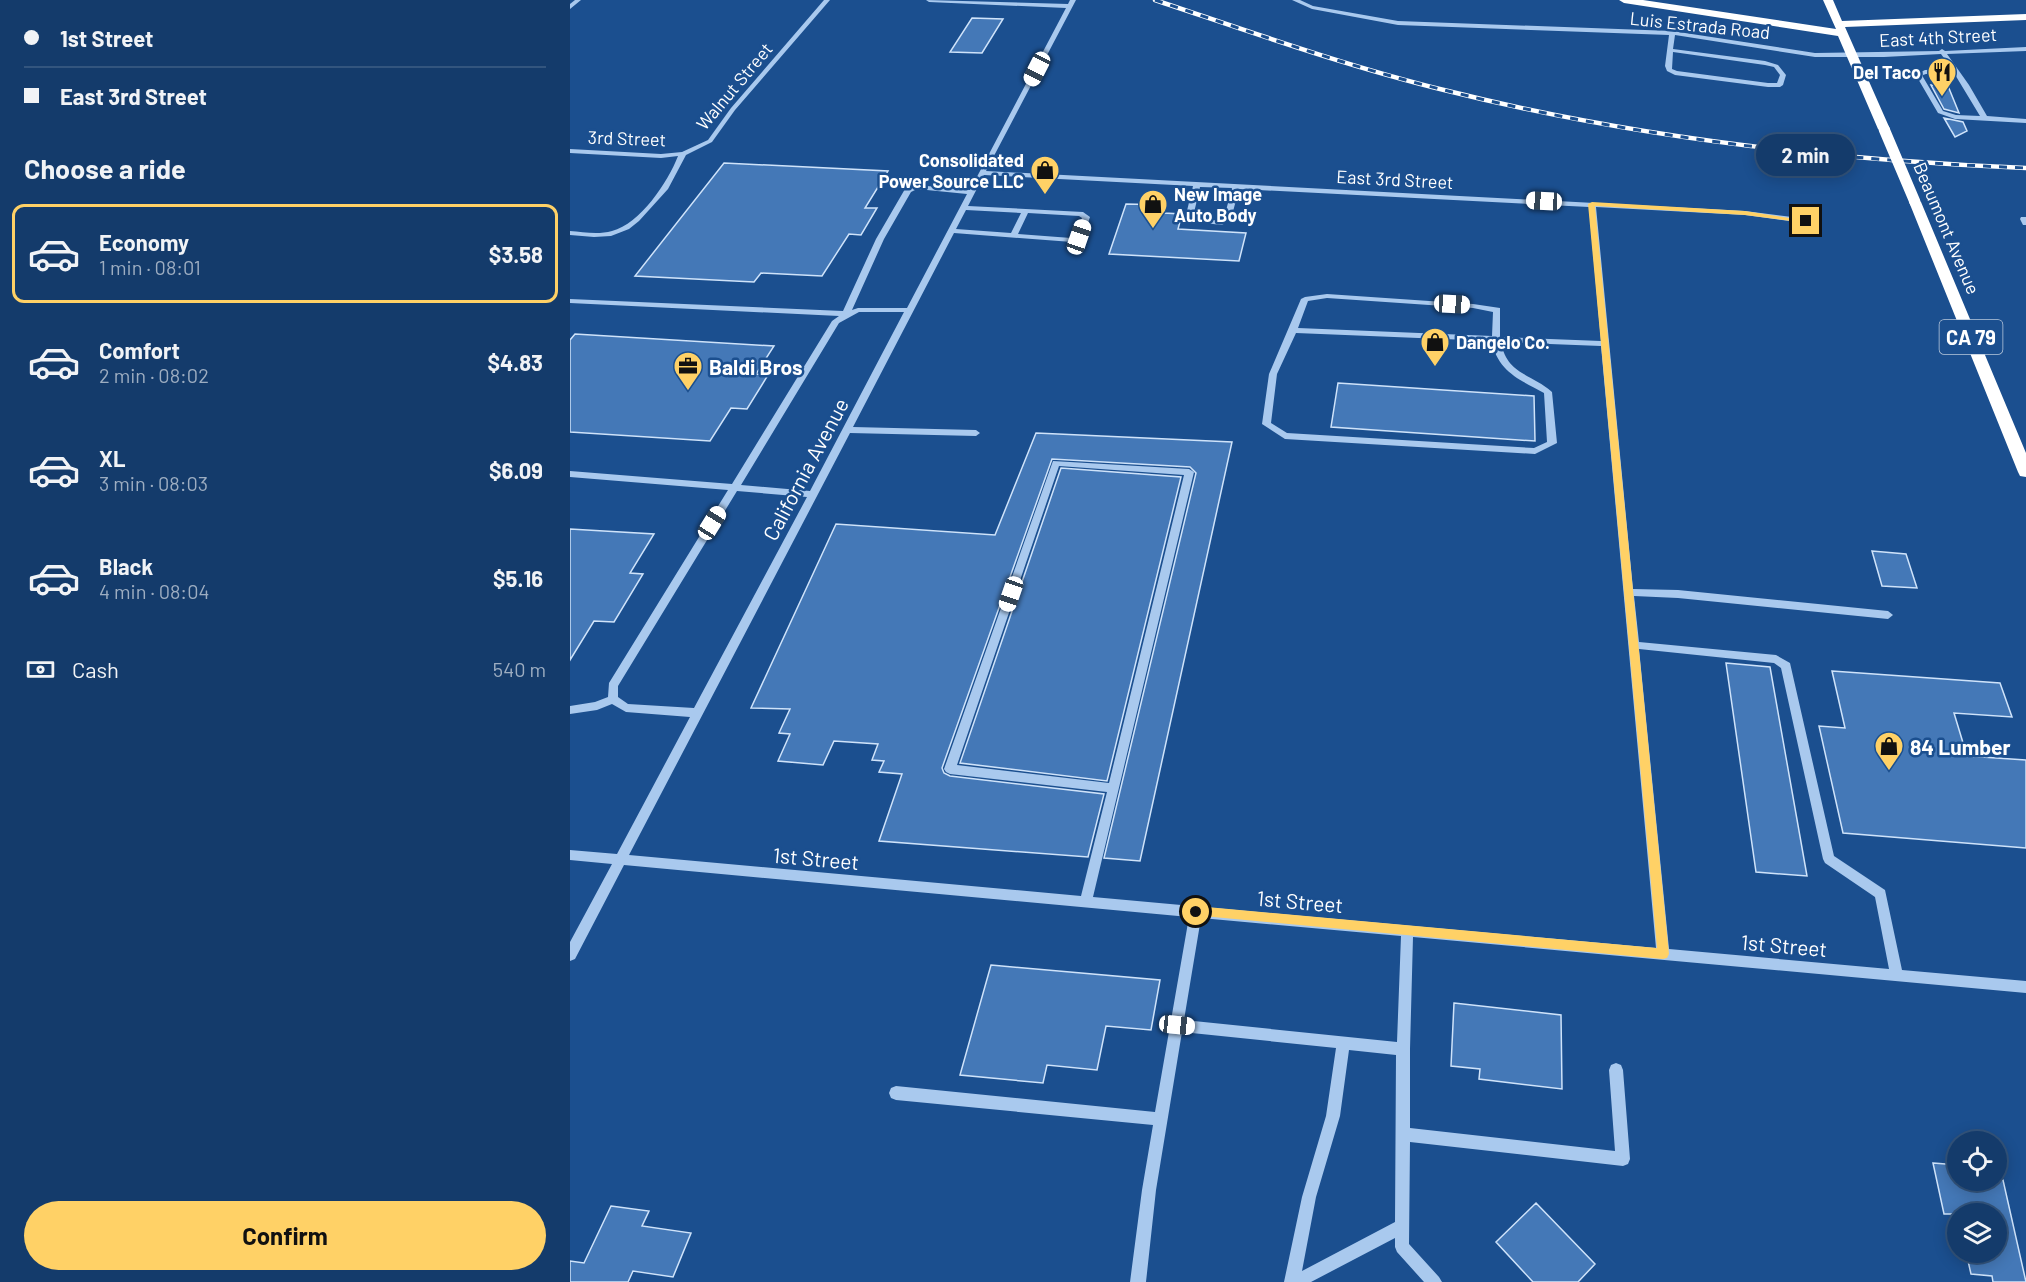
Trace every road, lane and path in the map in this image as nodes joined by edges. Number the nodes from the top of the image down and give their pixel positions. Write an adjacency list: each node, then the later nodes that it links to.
1 (578, 0): 8 (street)
2 (827, 0): 20 (street, Walnut Street)
3 (929, 0): 6 (street)
4 (1295, 0): 11 (street, Luis Estrada Road)
5 (1624, 0): 10 (highway)
6 (1071, 3): 21 (street, California Avenue)
7 (1829, 3): 10 (highway, Beaumont Avenue / CA 79)
8 (570, 7)
9 (2026, 16): 10 (highway)
10 (1839, 28): 15 (highway, Beaumont Avenue / CA 79)
11 (1672, 33): 12 (street); 15 (street, Luis Estrada Road)
12 (1670, 50): 12 (street)
13 (1942, 51): 14 (street, East 4th Street); 15 (street, East 4th Street); 16 (street)
14 (2025, 51)
15 (1852, 55): 40 (highway, Beaumont Avenue / CA 79, bridge)
16 (1957, 70): 17 (street); 17 (street)
17 (1984, 118): 18 (street)
18 (2026, 121)
19 (570, 151): 20 (street, 3rd Street)
20 (683, 154): 30 (street)
21 (983, 173): 22 (street, East 3rd Street); 24 (street, California Avenue)
22 (1197, 184): 23 (street, East 3rd Street); 23 (street)
23 (1236, 186): 25 (street, East 3rd Street)
24 (973, 192): 26 (street, California Avenue); 34 (street)
25 (1592, 204): 28 (street, East 3rd Street); 37 (street)
26 (965, 208): 27 (street); 29 (street, California Avenue)
27 (1025, 212): 31 (street); 31 (street)
28 (1806, 221)
29 (953, 231): 31 (street); 33 (street, California Avenue)
30 (570, 233)
31 (1013, 236)
32 (570, 301): 34 (street)
33 (911, 310): 34 (street); 38 (street, California Avenue)
34 (846, 314): 42 (street)
35 (1293, 330): 36 (street); 36 (street); 36 (street)
36 (1494, 341): 37 (street)
37 (1605, 345): 44 (street)
38 (848, 430): 39 (street); 43 (street, California Avenue)
39 (976, 433)
40 (2026, 472)
41 (570, 474): 42 (street)
42 (734, 487): 43 (street); 47 (street)
43 (814, 494): 49 (street, California Avenue)
44 (1629, 592): 45 (street); 46 (street)
45 (1888, 615)
46 (1634, 645): 56 (street); 58 (street)
47 (613, 699): 48 (street); 49 (street)
48 (570, 710)
49 (698, 713): 52 (street, California Avenue)
50 (1113, 788): 50 (street); 53 (street)
51 (570, 855): 52 (street, 1st Street)
52 (621, 860): 53 (street, 1st Street); 57 (street, California Avenue)
53 (1086, 902): 54 (street, 1st Street)
54 (1196, 912): 55 (street, 1st Street); 60 (street)
55 (1407, 931): 56 (street, 1st Street); 62 (street)
56 (1663, 954): 58 (street, 1st Street)
57 (570, 955)
58 (1897, 975): 59 (street, 1st Street)
59 (2026, 987)
60 (1177, 1025): 61 (street); 65 (street)
61 (1343, 1042): 62 (street); 69 (street)
62 (1403, 1049): 66 (street)
63 (1616, 1070): 66 (street)
64 (896, 1093): 65 (street)
65 (1161, 1119): 68 (street)
66 (1402, 1134): 67 (street)
67 (1402, 1226): 69 (street); 70 (street)
68 (1138, 1282)
69 (1294, 1282)
70 (1434, 1282)

